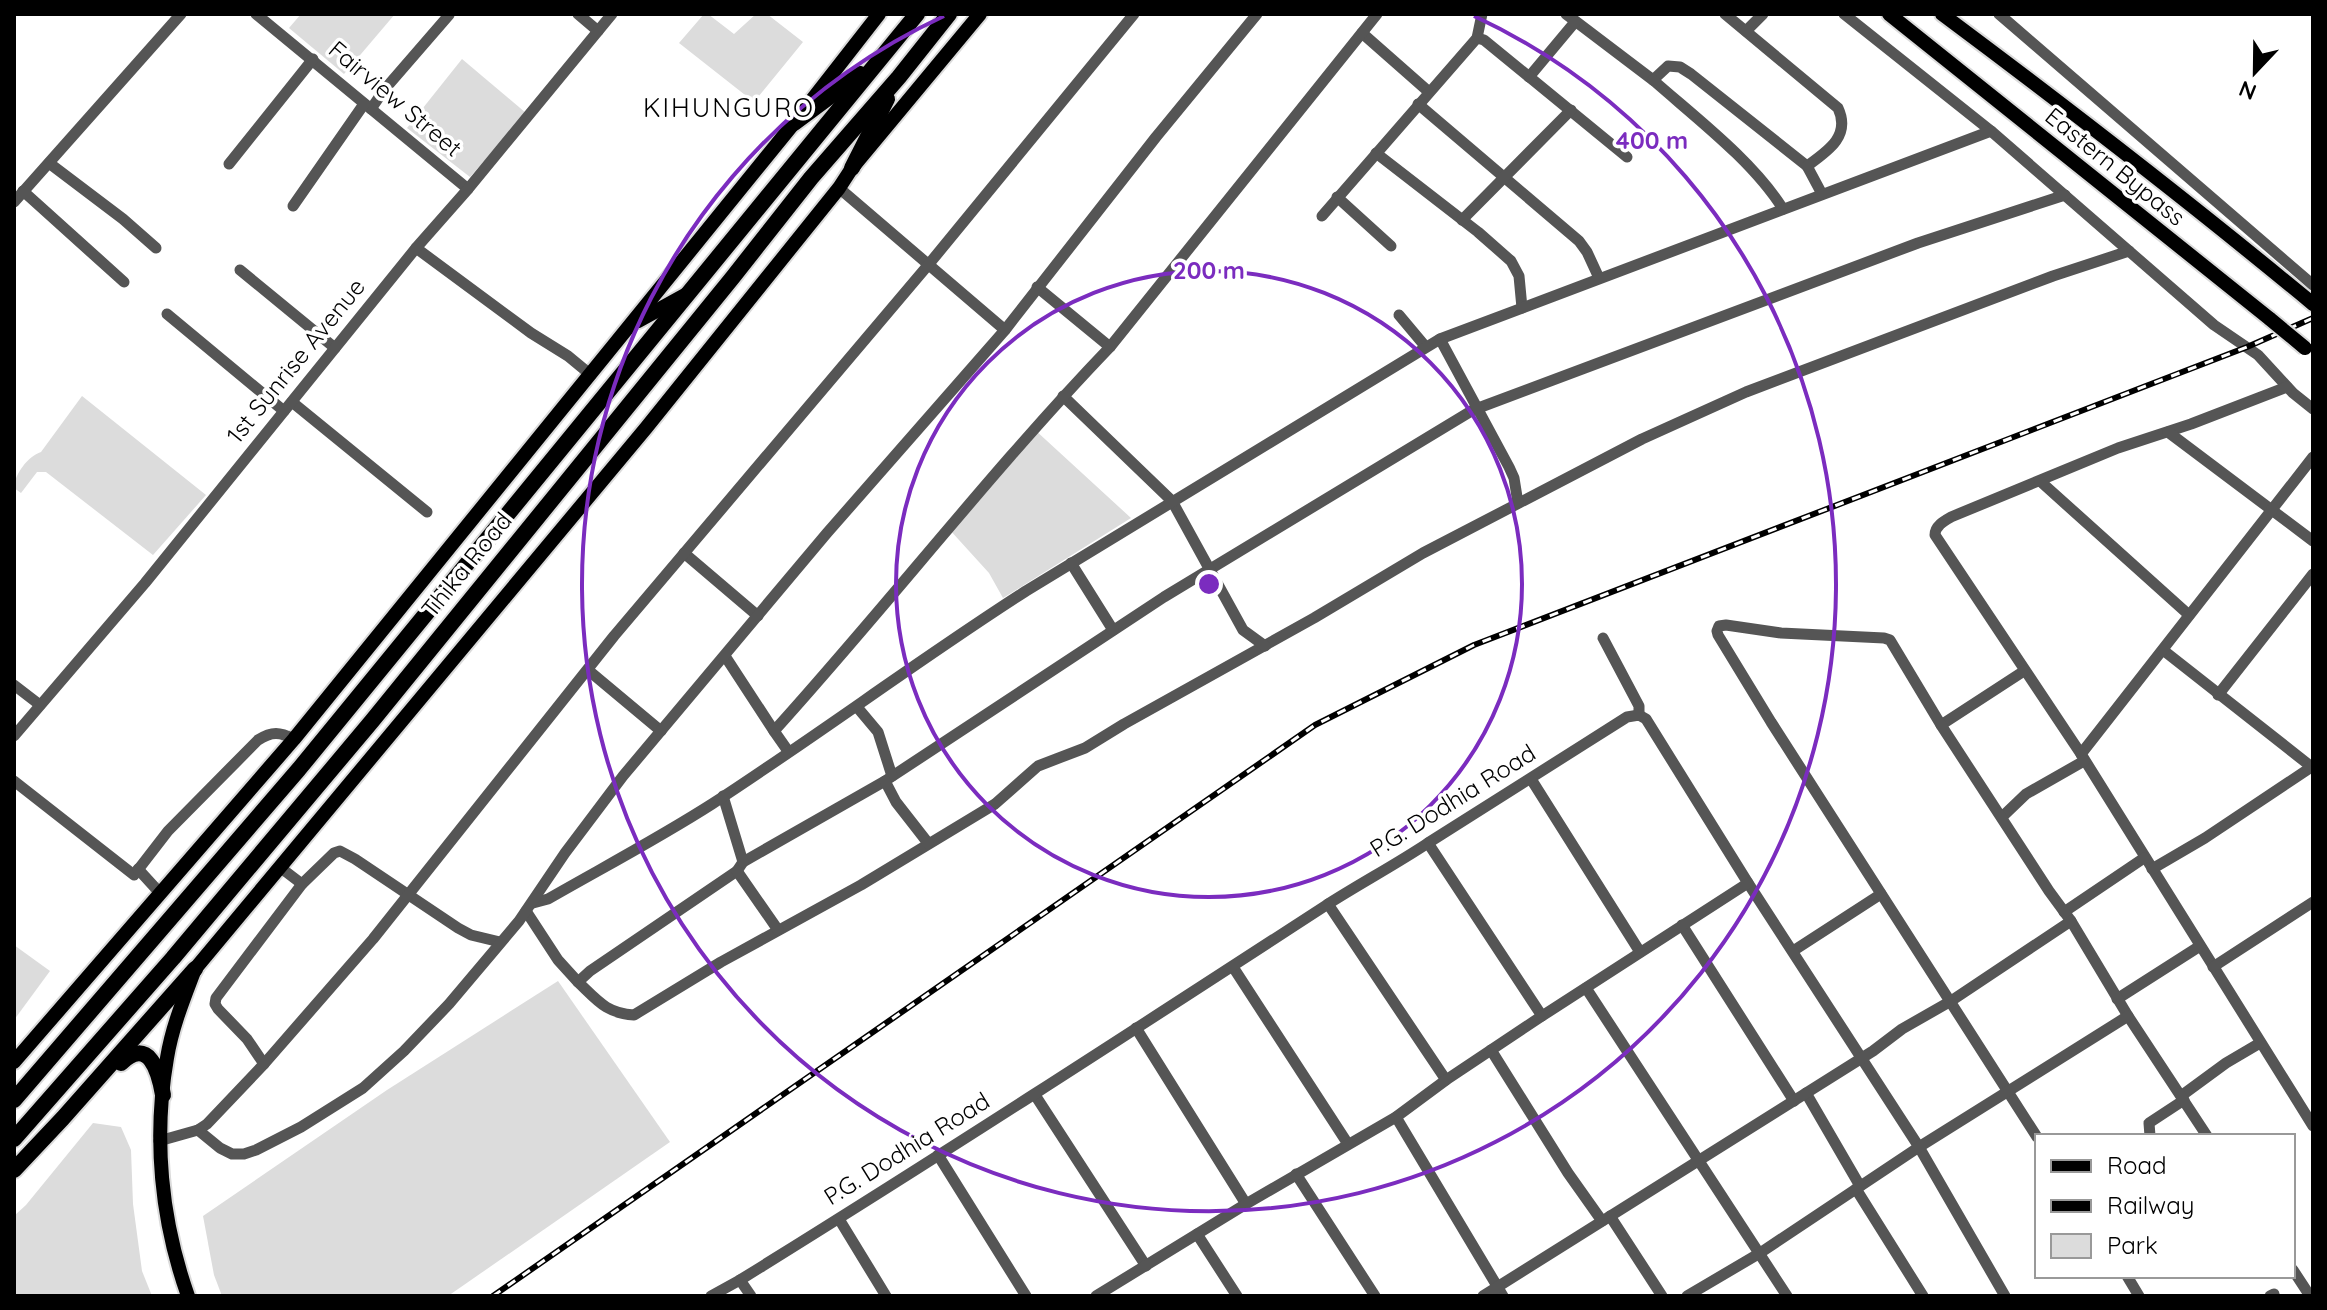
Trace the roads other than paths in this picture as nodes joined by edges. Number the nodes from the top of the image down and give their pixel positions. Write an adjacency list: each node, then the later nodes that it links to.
1 (181, 14): 38 (street)
2 (256, 14): 25 (street, Fairview Street)
3 (578, 14): 21 (street)
4 (612, 14): 21 (street, 1st Sunrise Avenue)
5 (879, 14): 34 (main road, Thika Road)
6 (917, 14): 26 (highway, Thika Road)
7 (949, 14): 27 (highway, Thika Road)
8 (980, 14): 41 (main road, Thika Road)
9 (1134, 14): 58 (street)
10 (1257, 14): 63 (street)
11 (1377, 14): 23 (street)
12 (1482, 14): 24 (street)
13 (1725, 14): 22 (street)
14 (1763, 14): 22 (street)
15 (1844, 14): 35 (street)
16 (1889, 14): 75 (main road, Eastern Bypass, bridge)
17 (1942, 14): 65 (main road, Eastern Bypass)
18 (1999, 14): 62 (street)
19 (449, 15): 32 (street)
20 (1571, 18): 28 (street); 29 (street)
21 (598, 31): 44 (street, 1st Sunrise Avenue)
22 (1746, 31): 40 (street)
23 (1362, 33): 30 (street); 73 (street)
24 (1477, 38): 28 (street); 30 (street)
25 (313, 59): 32 (street, Fairview Street); 39 (street)
26 (880, 60): 34 (highway); 64 (highway, Thika Road)
27 (899, 77): 41 (highway); 176 (highway, Thika Road)
28 (1529, 77): 33 (street)
29 (1653, 80): 40 (street); 51 (street)
30 (1429, 92): 31 (street)
31 (1418, 104): 36 (street); 42 (street)
32 (368, 107): 44 (street, Fairview Street); 50 (street)
33 (1571, 110): 37 (street); 42 (street)
34 (794, 123): 69 (main road, Thika Road)
35 (1991, 131): 46 (street); 47 (street)
36 (1376, 153): 48 (street); 53 (street)
37 (1627, 157)
38 (49, 163): 45 (street); 55 (street)
39 (229, 164)
40 (1807, 166): 46 (street)
41 (852, 168): 43 (main road, Thika Road)
42 (1504, 178): 53 (street); 60 (street)
43 (839, 188): 58 (street); 125 (main road, Thika Road)
44 (468, 189): 56 (street, 1st Sunrise Avenue)
45 (23, 191): 49 (street); 61 (street)
46 (1822, 194): 51 (street)
47 (2065, 195): 57 (street); 80 (street)
48 (1337, 197): 52 (street); 54 (street)
49 (14, 202)
50 (293, 206)
51 (1783, 209): 60 (street)
52 (1322, 216)
53 (1462, 220): 66 (street)
54 (1391, 246)
55 (156, 248)
56 (416, 248): 74 (street, 1st Sunrise Avenue); 76 (street)
57 (2129, 251): 77 (street); 86 (street)
58 (929, 264): 70 (street); 90 (street)
59 (240, 270): 74 (street)
60 (1599, 278): 66 (street)
61 (124, 282)
62 (2313, 285)
63 (1037, 287): 70 (street); 73 (street)
64 (687, 294): 69 (main road); 166 (highway, Thika Road)
65 (2313, 304)
66 (1522, 308): 71 (street)
67 (167, 314): 79 (street)
68 (1399, 315): 72 (street)
69 (631, 325): 76 (main road, Thika Road)
70 (1005, 330): 95 (street)
71 (1440, 339): 72 (street); 80 (street)
72 (1425, 346): 85 (street)
73 (1110, 347): 78 (street)
74 (335, 348): 79 (street, 1st Sunrise Avenue)
75 (2309, 351)
76 (591, 375): 112 (main road, Thika Road)
77 (2287, 387): 81 (street); 82 (street)
78 (1063, 396): 85 (street); 110 (street)
79 (288, 407): 88 (street); 105 (street, 1st Sunrise Avenue)
80 (1476, 408): 86 (street); 92 (street)
81 (2313, 409)
82 (2168, 432): 84 (street); 87 (street)
83 (2313, 457): 87 (street)
84 (2040, 481): 94 (street); 102 (street)
85 (1172, 501): 91 (street); 92 (street)
86 (1518, 503): 98 (street)
87 (2272, 510): 89 (street); 94 (street)
88 (427, 512)
89 (2313, 541)
90 (684, 553): 95 (street); 101 (street)
91 (1071, 563): 96 (street); 106 (street)
92 (1208, 569): 96 (street); 98 (street)
93 (2313, 574): 104 (street)
94 (2189, 615): 99 (street)
95 (758, 616): 100 (street)
96 (1113, 630): 116 (street)
97 (1603, 638): 107 (street)
98 (1265, 646): 121 (street)
99 (2163, 650): 104 (street); 114 (street)
100 (725, 656): 109 (street); 110 (street)
101 (588, 670): 109 (street); 134 (street)
102 (2024, 671): 108 (street); 114 (street)
103 (14, 685): 105 (street)
104 (2218, 695): 115 (street)
105 (40, 705): 111 (street, 1st Sunrise Avenue)
106 (857, 707): 113 (street); 116 (street)
107 (1639, 715): 117 (street, P.G. Dodhia Road); 129 (street)
108 (1941, 725): 120 (street); 133 (street)
109 (661, 731): 128 (street)
110 (774, 731): 113 (street)
111 (14, 736)
112 (294, 739): 126 (street); 132 (main road, Thika Road)
113 (788, 751): 119 (street)
114 (2082, 758): 120 (street); 123 (street)
115 (2313, 767): 127 (street)
116 (889, 778): 121 (street); 124 (street)
117 (1531, 779): 122 (street, P.G. Dodhia Road); 144 (street)
118 (14, 781): 126 (street)
119 (723, 796): 124 (street); 131 (street)
120 (2002, 817): 138 (street)
121 (928, 843): 140 (street)
122 (1428, 843): 136 (street, P.G. Dodhia Road); 152 (street)
123 (2144, 858): 127 (street); 138 (street)
124 (740, 866): 140 (street); 148 (street)
125 (281, 868): 130 (street); 147 (main road, Thika Road)
126 (138, 869): 132 (street)
127 (2152, 869): 142 (street)
128 (550, 874): 131 (street); 137 (street)
129 (1748, 883): 139 (street); 143 (street)
130 (302, 884): 134 (street); 159 (street)
131 (569, 887): 137 (street)
132 (159, 892): 158 (main road, Thika Road)
133 (1881, 894): 143 (street); 151 (street)
134 (410, 895): 141 (street); 159 (street)
135 (2313, 902): 146 (street)
136 (1328, 904): 145 (street, P.G. Dodhia Road); 160 (street)
137 (530, 907): 141 (street); 148 (street)
138 (2067, 917): 150 (street); 151 (street)
139 (1682, 925): 144 (street); 167 (street)
140 (778, 930): 148 (street)
141 (500, 942): 172 (street)
142 (2200, 946): 146 (street); 150 (street)
143 (1793, 951): 157 (street)
144 (1640, 952): 149 (street)
145 (1233, 967): 154 (street, P.G. Dodhia Road); 178 (street)
146 (2213, 967): 155 (street)
147 (195, 969): 163 (main road); 170 (highway)
148 (578, 982)
149 (1586, 988): 152 (street); 181 (street)
150 (2117, 999): 153 (street)
151 (1951, 1001): 157 (street); 161 (street)
152 (1542, 1016): 156 (street)
153 (2128, 1016): 161 (street); 165 (street)
154 (1136, 1028): 164 (street, P.G. Dodhia Road); 185 (street)
155 (2260, 1043): 165 (street); 168 (street)
156 (1491, 1050): 160 (street); 187 (street)
157 (1862, 1057): 162 (street); 179 (street)
158 (14, 1062)
159 (264, 1064): 172 (street)
160 (1446, 1080): 169 (street)
161 (2007, 1092): 173 (street); 179 (street)
162 (1806, 1093): 167 (street); 184 (street)
163 (163, 1095): 170 (highway); 177 (main road)
164 (1035, 1095): 180 (street, P.G. Dodhia Road); 190 (street)
165 (2182, 1098): 174 (street); 175 (street)
166 (14, 1100)
167 (1794, 1101): 181 (street)
168 (2309, 1110): 171 (street)
169 (1396, 1117): 178 (street); 194 (street)
170 (63, 1118): 182 (highway)
171 (2313, 1126)
172 (198, 1130): 177 (street)
173 (2035, 1134)
174 (2150, 1134)
175 (2206, 1134)
176 (14, 1139)
177 (159, 1141): 195 (main road)
178 (1348, 1144): 183 (street)
179 (1919, 1147): 184 (street); 208 (street)
180 (938, 1155): 186 (street, P.G. Dodhia Road); 199 (street)
181 (1699, 1160): 187 (street); 189 (street)
182 (14, 1170)
183 (1296, 1174): 185 (street); 202 (street)
184 (1858, 1188): 189 (street); 207 (street)
185 (1246, 1204): 188 (street)
186 (839, 1219): 193 (street, P.G. Dodhia Road); 198 (street)
187 (1606, 1219): 194 (street); 204 (street)
188 (1197, 1234): 190 (street); 201 (street)
189 (1760, 1253): 205 (street); 206 (street)
190 (1146, 1266): 200 (street)
191 (2295, 1273): 210 (street)
192 (2128, 1278): 209 (street)
193 (740, 1280): 196 (street, P.G. Dodhia Road); 197 (street)
194 (1500, 1291): 203 (street)
195 (188, 1296)
196 (711, 1296)
197 (751, 1296)
198 (886, 1296)
199 (1026, 1296)
200 (1096, 1296)
201 (1237, 1296)
202 (1375, 1296)
203 (1483, 1296)
204 (1662, 1296)
205 (1687, 1296)
206 (1787, 1296)
207 (1923, 1296)
208 (2005, 1296)
209 (2139, 1296)
210 (2310, 1296)

